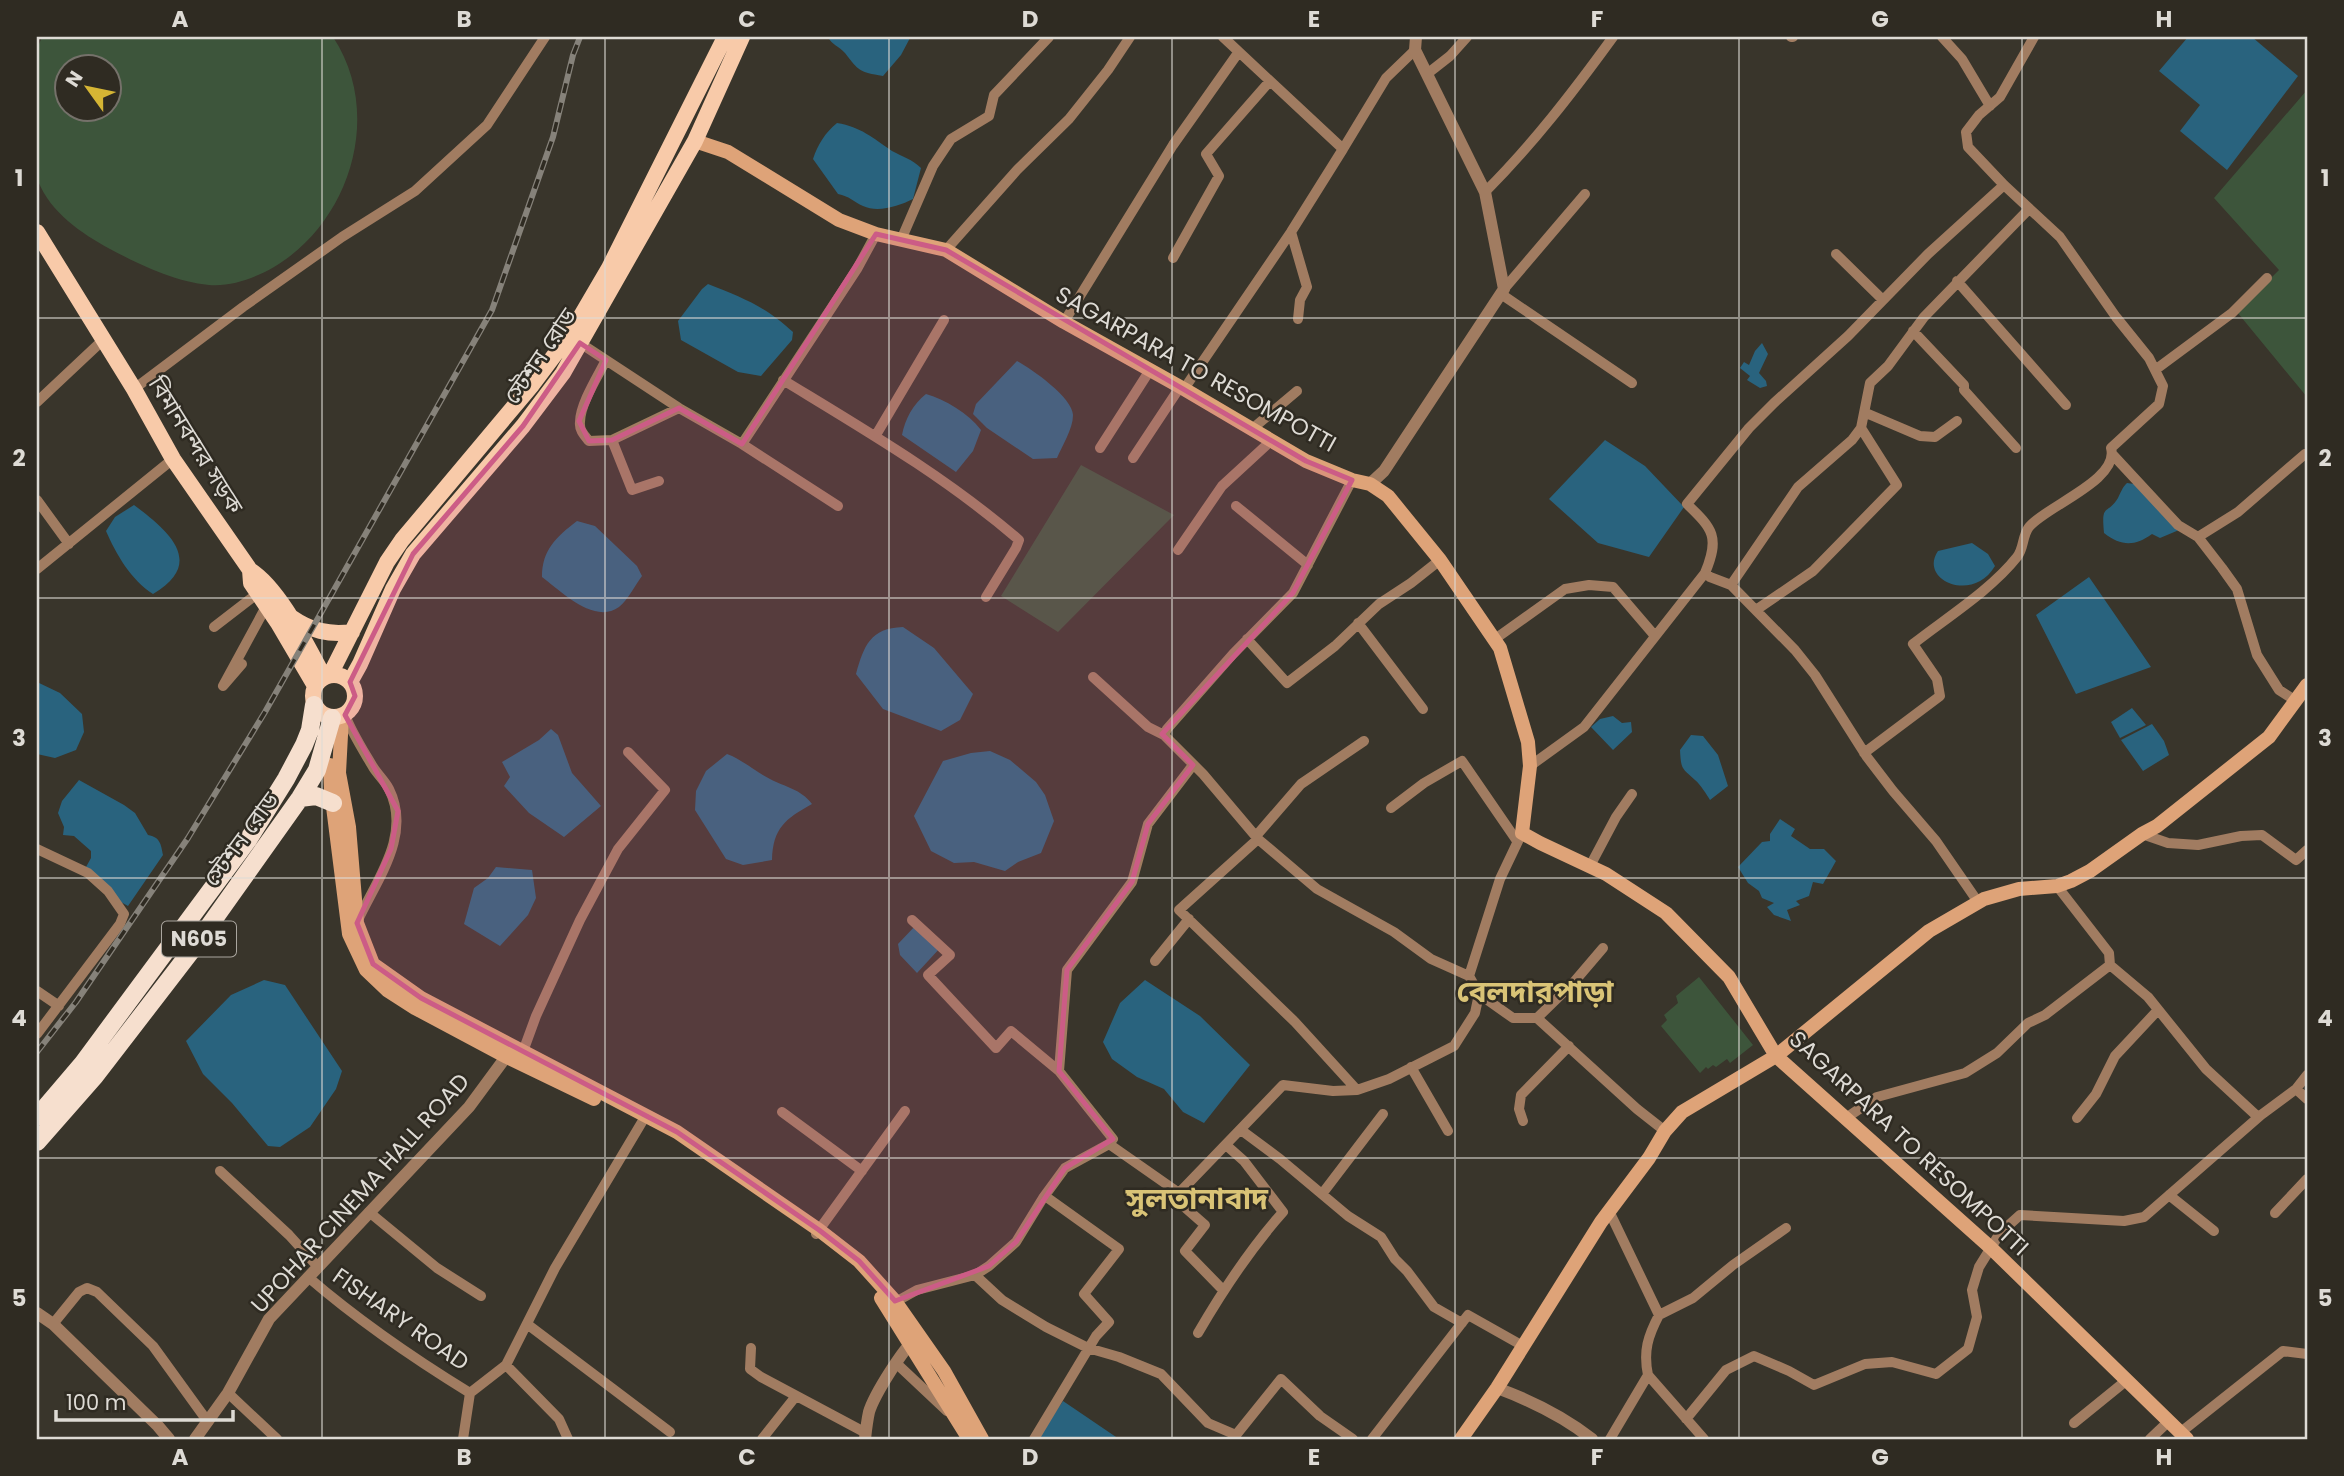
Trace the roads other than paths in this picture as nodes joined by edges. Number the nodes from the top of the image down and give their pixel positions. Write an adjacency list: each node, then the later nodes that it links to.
1 (545, 37): 45 (street)
2 (725, 37): 84 (main road, স্টেশন রোড)
3 (742, 37): 16 (main road, স্টেশন রোড)
4 (1049, 37): 25 (street)
5 (1130, 37): 26 (street)
6 (1223, 37): 12 (street)
7 (1467, 37): 13 (street)
8 (1613, 37): 19 (street)
9 (1942, 37): 15 (street)
10 (2034, 37): 15 (street)
11 (1416, 43): 13 (street); 17 (street)
12 (1238, 53): 14 (street); 35 (street)
13 (1427, 74): 19 (street)
14 (1269, 82): 17 (street); 28 (street)
15 (1990, 106): 18 (street)
16 (695, 141): 24 (main road, SAGARPARA TO RESOMPOTTI); 38 (main road, স্টেশন রোড)
17 (1343, 149): 23 (street)
18 (2004, 185): 21 (street); 32 (street)
19 (1485, 192): 31 (street)
20 (1586, 194): 31 (street)
21 (2029, 209): 30 (street); 41 (street)
22 (37, 232): 37 (main road, বিমানবন্দর সড়ক)
23 (1291, 232): 33 (street); 44 (street)
24 (876, 234): 25 (main road, SAGARPARA TO RESOMPOTTI); 42 (street)
25 (901, 240): 26 (main road, SAGARPARA TO RESOMPOTTI)
26 (946, 250): 35 (main road, SAGARPARA TO RESOMPOTTI)
27 (1836, 254): 32 (street)
28 (1172, 258)
29 (2267, 278): 41 (street)
30 (1957, 281): 36 (street); 48 (street)
31 (1503, 291): 43 (street); 66 (street)
32 (1883, 300): 76 (street)
33 (1298, 319)
34 (944, 320): 54 (street)
35 (1064, 322): 40 (main road, SAGARPARA TO RESOMPOTTI)
36 (1913, 331): 50 (street); 59 (street)
37 (103, 340): 45 (main road, বিমানবন্দর সড়ক); 47 (street)
38 (580, 343): 39 (street); 91 (main road, স্টেশন রোড)
39 (607, 360): 49 (street); 55 (street)
40 (1150, 370): 44 (main road, SAGARPARA TO RESOMPOTTI); 58 (street)
41 (2155, 370): 61 (street)
42 (783, 380): 54 (street); 57 (street)
43 (1632, 383)
44 (1182, 388): 53 (main road, SAGARPARA TO RESOMPOTTI); 62 (street)
45 (134, 389): 63 (main road, বিমানবন্দর সড়ক)
46 (1297, 391): 53 (street)
47 (37, 402)
48 (2066, 405)
49 (679, 408): 55 (street); 57 (street)
50 (1866, 413): 51 (street); 52 (street)
51 (1957, 421)
52 (1861, 428): 77 (street); 80 (street)
53 (1252, 429): 56 (main road, SAGARPARA TO RESOMPOTTI)
54 (876, 435): 79 (street)
55 (612, 440): 65 (street)
56 (1271, 441): 64 (main road, SAGARPARA TO RESOMPOTTI); 72 (street)
57 (742, 444): 68 (street)
58 (1100, 448)
59 (2015, 448)
60 (2305, 454): 70 (street)
61 (2113, 455): 70 (street); 100 (street)
62 (1133, 458)
63 (173, 459): 71 (street); 78 (main road, বিমানবন্দর সড়ক)
64 (1352, 480): 66 (main road, SAGARPARA TO RESOMPOTTI); 74 (street)
65 (659, 481)
66 (1370, 484): 73 (main road, SAGARPARA TO RESOMPOTTI)
67 (37, 500): 71 (street)
68 (838, 506)
69 (1236, 506): 74 (street)
70 (2198, 537): 93 (street)
71 (69, 544): 75 (street)
72 (1178, 550)
73 (1440, 559): 82 (street); 87 (main road, SAGARPARA TO RESOMPOTTI)
74 (1308, 565): 86 (street)
75 (37, 569)
76 (1704, 573): 77 (street); 85 (street)
77 (1731, 585): 80 (street)
78 (266, 595): 81 (main road); 83 (street); 88 (street); 90 (main road)
79 (986, 597)
80 (1756, 610): 100 (street)
81 (289, 616): 84 (main road); 90 (main road)
82 (1358, 623): 86 (street); 95 (street)
83 (214, 627)
84 (352, 632): 90 (main road, স্টেশন রোড)
85 (1655, 636): 87 (street); 102 (street)
86 (1247, 639): 97 (street)
87 (1495, 639): 102 (main road, SAGARPARA TO RESOMPOTTI)
88 (242, 664)
89 (1093, 677): 97 (street)
90 (323, 680): 91 (main road); 94 (main road, N605)
91 (350, 682): 96 (main road, N605)
92 (2307, 685): 93 (main road)
93 (2296, 701): 107 (main road)
94 (314, 705): 96 (main road); 140 (highway, স্টেশন রোড / N605)
95 (1423, 709)
96 (338, 717): 104 (highway, স্টেশন রোড / N605); 105 (main road); 117 (main road); 117 (street)
97 (1164, 735): 101 (street)
98 (1364, 741): 109 (street)
99 (628, 752): 129 (street)
100 (1864, 753): 114 (street)
101 (1193, 765): 109 (street); 132 (street)
102 (1531, 766): 108 (main road, SAGARPARA TO RESOMPOTTI)
103 (1632, 794): 112 (street)
104 (300, 798): 105 (highway); 149 (highway, স্টেশন রোড / N605)
105 (333, 803): 117 (main road)
106 (1391, 808): 108 (street)
107 (2141, 834): 111 (street); 113 (main road)
108 (1519, 837): 112 (main road, SAGARPARA TO RESOMPOTTI); 121 (street)
109 (1257, 838): 115 (street); 121 (street)
110 (37, 849): 124 (street)
111 (2307, 850)
112 (1590, 866): 130 (main road, SAGARPARA TO RESOMPOTTI)
113 (2057, 886): 114 (main road); 120 (street)
114 (1978, 902): 130 (main road)
115 (1189, 919): 119 (street); 135 (street)
116 (912, 920): 132 (street)
117 (353, 928): 129 (main road)
118 (1603, 948): 126 (street)
119 (1154, 961)
120 (2110, 965): 125 (street); 142 (street)
121 (1469, 976): 123 (street)
122 (37, 991): 124 (street)
123 (1479, 994): 126 (street); 131 (street)
124 (59, 1006): 127 (street)
125 (2158, 1010): 141 (street); 143 (street)
126 (1537, 1018): 128 (street)
127 (37, 1034)
128 (1569, 1046): 144 (street); 148 (street)
129 (516, 1055): 145 (main road); 160 (street, UPOHAR CINEMA HALL ROAD); 164 (main road)
130 (1776, 1056): 142 (main road, SAGARPARA TO RESOMPOTTI); 148 (main road)
131 (1411, 1068): 135 (street); 147 (street)
132 (1059, 1071): 150 (street)
133 (2307, 1075): 134 (street)
134 (2296, 1089): 136 (street); 141 (street)
135 (1357, 1090): 146 (street)
136 (2307, 1099)
137 (905, 1111): 153 (street)
138 (782, 1112): 153 (street)
139 (1383, 1114): 156 (street)
140 (37, 1117)
141 (2258, 1117): 157 (street)
142 (1846, 1118): 165 (main road, SAGARPARA TO RESOMPOTTI)
143 (2077, 1118)
144 (1523, 1121)
145 (642, 1122): 164 (main road); 176 (street)
146 (1241, 1130): 151 (street); 156 (street)
147 (1448, 1131)
148 (1665, 1131): 159 (main road)
149 (37, 1142)
150 (1109, 1144): 155 (street); 158 (street)
151 (1226, 1145): 155 (street); 169 (street)
152 (220, 1171): 166 (street)
153 (862, 1171): 164 (street)
154 (2307, 1179): 161 (street)
155 (1179, 1193): 169 (street)
156 (1322, 1194): 174 (street)
157 (2169, 1195): 163 (street); 165 (street)
158 (1045, 1196): 167 (street); 181 (street)
159 (1609, 1211): 173 (street); 179 (main road)
160 (369, 1212): 166 (street, UPOHAR CINEMA HALL ROAD); 170 (street)
161 (2275, 1213)
162 (1786, 1228): 173 (street)
163 (2214, 1231)
164 (818, 1232): 171 (main road)
165 (1991, 1248): 186 (main road, SAGARPARA TO RESOMPOTTI); 192 (street)
166 (318, 1267): 168 (street, UPOHAR CINEMA HALL ROAD)
167 (975, 1275): 171 (street); 181 (street)
168 (308, 1277): 188 (street, UPOHAR CINEMA HALL ROAD); 189 (street, FISHARY ROAD)
169 (1223, 1290): 177 (street)
170 (481, 1296)
171 (891, 1304): 178 (main road)
172 (37, 1313): 175 (street)
173 (1659, 1315): 185 (street)
174 (1462, 1323): 179 (street); 209 (street)
175 (53, 1324): 194 (street); 200 (street)
176 (527, 1324): 184 (street); 196 (street)
177 (1198, 1333)
178 (914, 1340): 183 (street); 191 (main road); 207 (main road)
179 (1523, 1346): 187 (main road)
180 (751, 1348): 190 (street)
181 (1088, 1348): 199 (street); 208 (street)
182 (2307, 1354): 198 (street)
183 (896, 1363): 191 (street); 197 (street)
184 (506, 1365): 189 (street); 204 (street)
185 (1648, 1375): 192 (street); 212 (street)
186 (2127, 1380): 193 (main road, SAGARPARA TO RESOMPOTTI); 195 (street)
187 (1497, 1388): 210 (main road); 211 (street)
188 (228, 1393): 194 (street, UPOHAR CINEMA HALL ROAD); 202 (street)
189 (470, 1393): 203 (street)
190 (796, 1396): 197 (street); 205 (street)
191 (952, 1415): 206 (main road)
192 (1686, 1419): 213 (street)
193 (2169, 1421): 198 (main road, SAGARPARA TO RESOMPOTTI); 214 (street)
194 (208, 1422): 201 (street, UPOHAR CINEMA HALL ROAD)
195 (2074, 1423)
196 (670, 1432)
197 (865, 1436)
198 (2184, 1436)
199 (1345, 1437)
200 (169, 1439)
201 (195, 1439)
202 (277, 1439)
203 (463, 1439)
204 (568, 1439)
205 (762, 1439)
206 (969, 1439)
207 (982, 1439)
208 (1034, 1439)
209 (1372, 1439)
210 (1461, 1439)
211 (1592, 1439)
212 (1611, 1439)
213 (1704, 1439)
214 (2150, 1439)

